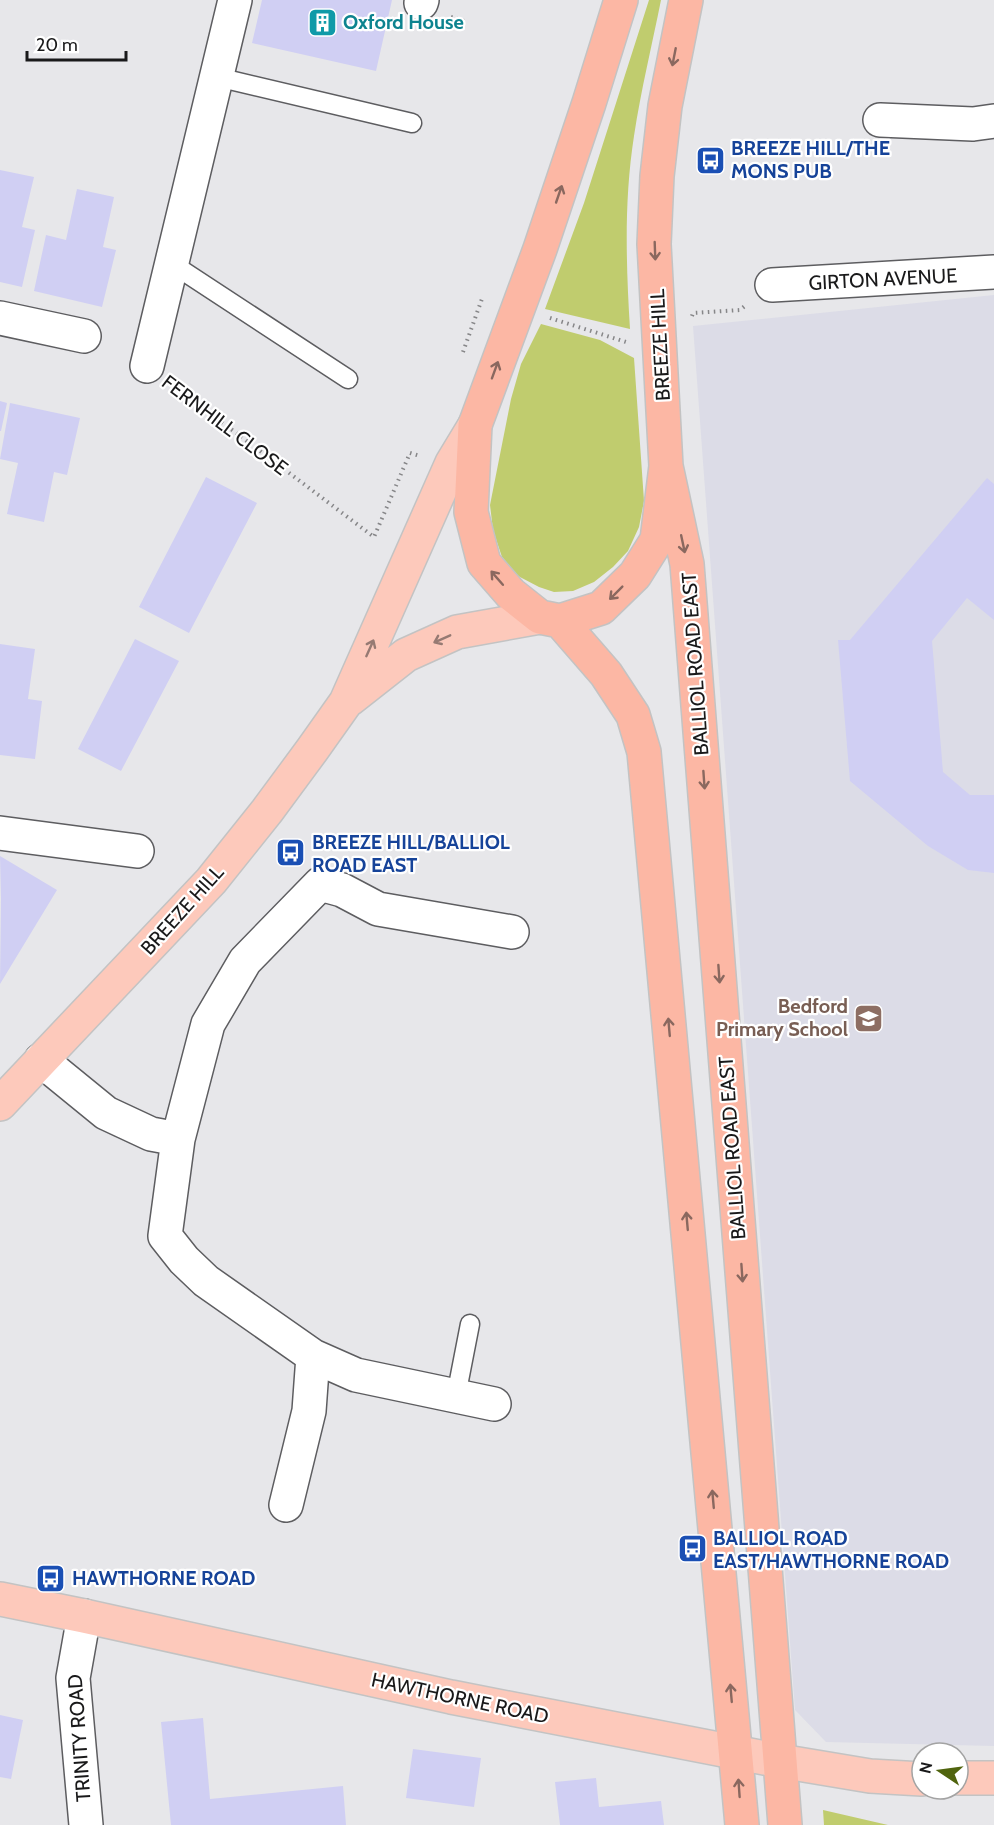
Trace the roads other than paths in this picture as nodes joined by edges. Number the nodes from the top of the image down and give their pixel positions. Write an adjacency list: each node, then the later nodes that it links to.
1 (235, 0): 4 (street, FERNHILL CLOSE)
2 (621, 0): 15 (highway, BREEZE HILL, one-way to 2)
3 (686, 0): 16 (highway, BREEZE HILL, one-way to 16)
4 (217, 77): 7 (lane); 8 (street, FERNHILL CLOSE)
5 (880, 120): 6 (street)
6 (994, 121)
7 (412, 123)
8 (171, 263): 13 (street, FERNHILL CLOSE); 14 (lane)
9 (994, 273): 10 (street, GIRTON AVENUE)
10 (772, 285)
11 (0, 318): 12 (street)
12 (84, 336)
13 (147, 366)
14 (348, 379)
15 (475, 425): 17 (highway, BREEZE HILL, one-way to 15); 18 (main road, BREEZE HILL, one-way to 15)
16 (666, 466): 17 (highway, BREEZE HILL, one-way to 17); 33 (highway, BALLIOL ROAD EAST, one-way to 33)
17 (550, 619): 18 (main road, BREEZE HILL, one-way to 18); 32 (highway, one-way to 17)
18 (346, 702): 22 (main road, BREEZE HILL)
19 (0, 833): 20 (street)
20 (136, 851)
21 (512, 933): 24 (street)
22 (41, 1060): 23 (main road, BREEZE HILL); 24 (street)
23 (0, 1104)
24 (178, 1138): 26 (street)
25 (470, 1324): 27 (lane)
26 (313, 1356): 27 (street); 29 (street)
27 (456, 1396): 28 (street)
28 (494, 1404)
29 (286, 1505)
30 (0, 1599): 31 (main road, HAWTHORNE ROAD)
31 (84, 1616): 32 (main road, HAWTHORNE ROAD); 37 (street, TRINITY ROAD)
32 (736, 1751): 33 (main road, HAWTHORNE ROAD); 38 (highway, one-way to 32)
33 (780, 1761): 34 (main road, HAWTHORNE ROAD); 39 (highway, BALLIOL ROAD EAST)
34 (910, 1778)
35 (970, 1778): 36 (main road)
36 (994, 1778)
37 (86, 1825)
38 (742, 1825)
39 (785, 1825)

